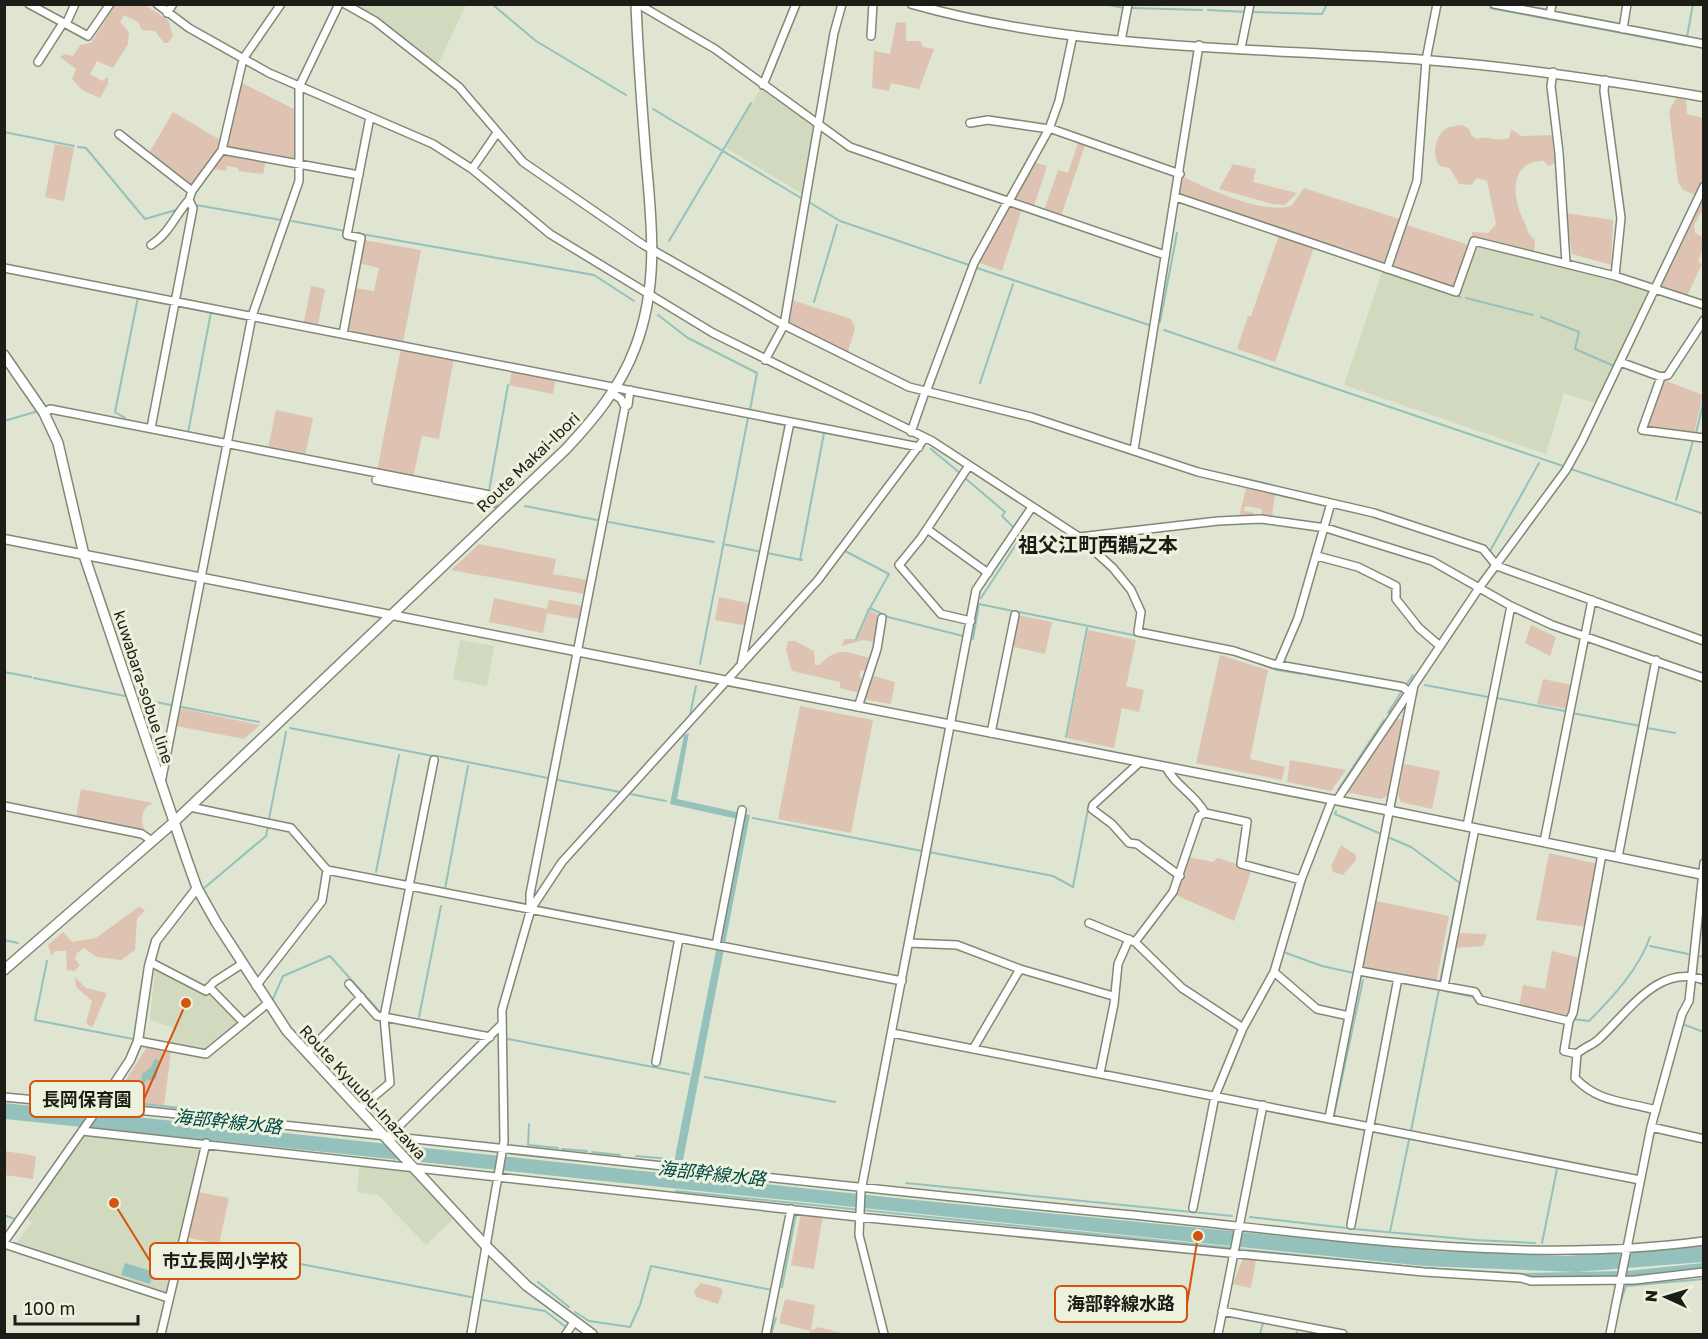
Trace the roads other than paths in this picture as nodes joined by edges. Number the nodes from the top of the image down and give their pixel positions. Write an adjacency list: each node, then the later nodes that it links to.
1 (29, 4): 23 (street)
2 (75, 4): 23 (street)
3 (110, 4): 23 (street)
4 (157, 4): 20 (street)
5 (173, 4): 20 (street)
6 (281, 4): 31 (street)
7 (637, 4): 36 (street); 56 (main road, Route Makai-Ibori)
8 (796, 4): 36 (street)
9 (842, 4): 41 (street)
10 (873, 4): 26 (street)
11 (912, 4): 21 (street)
12 (950, 4): 21 (street)
13 (1128, 4): 27 (street)
14 (1250, 4): 30 (street)
15 (1437, 4): 32 (street)
16 (1494, 4): 22 (street)
17 (1552, 4): 22 (street)
18 (1627, 4): 24 (street)
19 (340, 5): 37 (street); 43 (street)
20 (167, 12): 31 (street)
21 (946, 14): 25 (street)
22 (1550, 15): 24 (street)
23 (65, 24): 33 (street)
24 (1623, 29): 28 (street)
25 (1073, 35): 27 (street); 42 (street)
26 (871, 36)
27 (1121, 40): 29 (street)
28 (1704, 44)
29 (1198, 45): 30 (street); 48 (street)
30 (1241, 48): 32 (street)
31 (243, 59): 37 (street); 45 (street)
32 (1426, 60): 34 (street); 60 (street)
33 (38, 62)
34 (1553, 72): 35 (street); 58 (street)
35 (1605, 80): 38 (street); 61 (street)
36 (763, 85): 41 (street)
37 (299, 87): 39 (street); 46 (street)
38 (1704, 97)
39 (370, 117): 47 (street); 49 (street)
40 (970, 123): 42 (street)
41 (818, 124): 54 (street); 68 (street)
42 (1049, 129): 48 (street); 54 (street)
43 (497, 133): 47 (street); 56 (street)
44 (119, 134): 51 (street)
45 (222, 150): 46 (street); 51 (street)
46 (299, 164): 49 (street); 66 (street)
47 (472, 169): 63 (street)
48 (1180, 174): 52 (street)
49 (359, 175): 69 (street)
50 (1704, 186): 62 (street)
51 (192, 191): 53 (street)
52 (1176, 197): 57 (street); 60 (street)
53 (189, 200): 55 (street); 64 (street)
54 (1009, 201): 57 (street); 76 (street)
55 (151, 245)
56 (654, 249): 63 (main road, Route Makai-Ibori); 68 (street)
57 (1165, 255): 86 (street)
58 (1566, 263): 60 (street); 61 (street)
59 (4, 268): 64 (street)
60 (1387, 269)
61 (1615, 276): 62 (street)
62 (1653, 290): 65 (street); 72 (street)
63 (650, 295): 71 (street); 74 (main road, Route Makai-Ibori)
64 (175, 301): 66 (street); 80 (street)
65 (1704, 305)
66 (252, 316): 69 (street); 84 (street)
67 (1704, 320): 73 (street)
68 (784, 324): 71 (street); 76 (street)
69 (343, 334): 74 (street)
70 (6, 358): 78 (main road, kuwabara-sobue line)
71 (765, 360): 81 (street)
72 (1620, 362): 73 (street); 99 (street)
73 (1661, 377): 82 (street)
74 (614, 390): 75 (street); 77 (street); 91 (main road, Route Makai-Ibori)
75 (630, 390): 77 (street); 79 (street)
76 (926, 392): 81 (street); 86 (street)
77 (625, 407): 112 (street)
78 (44, 413): 80 (street); 97 (main road, kuwabara-sobue line)
79 (790, 422): 85 (street); 115 (street)
80 (151, 428): 84 (street)
81 (911, 432): 83 (street)
82 (1704, 438)
83 (924, 439): 85 (street); 87 (street)
84 (228, 442): 89 (street); 101 (street)
85 (919, 447): 115 (street)
86 (1134, 450): 90 (street)
87 (968, 467): 92 (street); 94 (street)
88 (376, 480): 89 (street)
89 (494, 500): 91 (street)
90 (1331, 503): 93 (street); 99 (street)
91 (505, 507): 105 (main road, Route Makai-Ibori)
92 (1032, 507): 95 (street); 100 (street)
93 (1326, 528): 95 (street); 98 (street); 102 (street)
94 (927, 529): 100 (street); 108 (street)
95 (1079, 537): 114 (street)
96 (4, 539): 97 (street)
97 (84, 555): 101 (street); 126 (main road, kuwabara-sobue line)
98 (1317, 556): 111 (street); 114 (street)
99 (1497, 566): 102 (street); 103 (street)
100 (988, 573): 108 (street)
101 (201, 578): 105 (street); 126 (street)
102 (1479, 588): 104 (street); 111 (street)
103 (1592, 600): 109 (street); 110 (street)
104 (1510, 606): 109 (street); 134 (street)
105 (390, 615): 112 (street); 129 (main road, Route Makai-Ibori)
106 (1015, 615): 122 (street)
107 (882, 618): 120 (street)
108 (970, 621): 121 (street)
109 (1584, 637): 113 (street); 136 (street)
110 (1704, 641)
111 (1440, 646): 118 (street)
112 (577, 652): 117 (street); 146 (street)
113 (1656, 660): 116 (street); 138 (street)
114 (1278, 665): 119 (street)
115 (741, 668): 117 (street)
116 (1704, 678)
117 (728, 681): 120 (street); 146 (street)
118 (1414, 685): 119 (street); 131 (street)
119 (1409, 692): 127 (street)
120 (858, 707): 121 (street)
121 (951, 725): 122 (street); 150 (street)
122 (991, 733): 124 (street)
123 (434, 760): 144 (street)
124 (1140, 762): 125 (street); 142 (street)
125 (1166, 767): 127 (street); 132 (street)
126 (160, 785): 133 (main road, kuwabara-sobue line)
127 (1335, 800): 131 (street); 143 (street)
128 (4, 806): 135 (street)
129 (190, 807): 133 (main road, Route Makai-Ibori); 140 (street)
130 (741, 811): 151 (street)
131 (1391, 811): 134 (street); 156 (street)
132 (1205, 813): 142 (street); 143 (street)
133 (173, 823): 135 (main road); 145 (main road, Route Kyuubu-Inazawa)
134 (1471, 827): 136 (street); 164 (street)
135 (152, 841): 155 (main road)
136 (1544, 842): 137 (street)
137 (1602, 854): 138 (street); 171 (street)
138 (1618, 857): 141 (street)
139 (1704, 863): 141 (street)
140 (327, 870): 144 (street); 163 (street)
141 (1702, 875): 158 (street)
142 (1180, 876): 149 (street)
143 (1301, 880): 157 (street)
144 (409, 886): 146 (street); 170 (street)
145 (197, 888): 152 (street); 153 (main road, Route Kyuubu-Inazawa)
146 (531, 909): 148 (street); 173 (street)
147 (1089, 923): 149 (street)
148 (679, 938): 151 (street); 181 (street)
149 (1132, 941): 166 (street); 174 (street)
150 (909, 943): 154 (street); 161 (street)
151 (716, 945): 161 (street)
152 (150, 962): 165 (street); 177 (street)
153 (242, 964): 163 (main road, Route Kyuubu-Inazawa); 165 (street)
154 (1020, 969): 166 (street); 178 (street)
155 (4, 970)
156 (1359, 971): 159 (street); 169 (street)
157 (1274, 972): 169 (street); 174 (street)
158 (1692, 976): 160 (street); 180 (street); 188 (street)
159 (1398, 978): 164 (street); 190 (street)
160 (1704, 980)
161 (902, 981): 175 (street)
162 (349, 984): 167 (street)
163 (256, 986): 168 (main road, Route Kyuubu-Inazawa)
164 (1444, 986): 171 (street)
165 (209, 987): 172 (street)
166 (1113, 996): 182 (street)
167 (361, 997): 170 (street); 179 (street)
168 (267, 1004): 172 (street); 179 (main road, Route Kyuubu-Inazawa)
169 (1349, 1016): 189 (street)
170 (384, 1017): 176 (street); 187 (street)
171 (1569, 1021): 180 (street)
172 (244, 1023): 177 (street)
173 (501, 1025): 176 (street); 196 (street)
174 (1244, 1028): 183 (street)
175 (892, 1033): 178 (street); 200 (street)
176 (490, 1037): 193 (street)
177 (138, 1041): 186 (street)
178 (973, 1049): 182 (street)
179 (307, 1053): 187 (main road, Route Kyuubu-Inazawa)
180 (1577, 1054): 188 (street)
181 (656, 1062)
182 (1100, 1073): 183 (street)
183 (1215, 1096): 185 (street); 201 (street)
184 (4, 1097): 186 (street)
185 (1263, 1105): 189 (street); 204 (street)
186 (97, 1109): 192 (street); 193 (street)
187 (359, 1109): 193 (main road, Route Kyuubu-Inazawa)
188 (1656, 1110): 191 (street)
189 (1329, 1118): 190 (street)
190 (1370, 1126): 199 (street); 205 (street)
191 (1652, 1127): 194 (street); 199 (street)
192 (83, 1130): 195 (street); 207 (street)
193 (387, 1138): 196 (street); 197 (main road, Route Kyuubu-Inazawa)
194 (1704, 1139)
195 (206, 1143): 197 (street); 213 (street)
196 (502, 1151): 198 (street); 200 (street)
197 (408, 1164): 198 (street); 208 (main road, Route Kyuubu-Inazawa)
198 (500, 1174): 202 (street); 208 (street)
199 (1640, 1180): 209 (street)
200 (861, 1190): 203 (street); 204 (street)
201 (1193, 1208)
202 (791, 1209): 203 (street); 220 (street)
203 (858, 1215): 210 (street); 221 (street)
204 (1238, 1225): 209 (street); 210 (street)
205 (1351, 1225)
206 (1704, 1241): 209 (street)
207 (4, 1243): 213 (street)
208 (487, 1247): 215 (main road, Route Kyuubu-Inazawa); 217 (street)
209 (1628, 1248): 212 (street)
210 (1235, 1253): 212 (street); 214 (street)
211 (1704, 1272): 212 (street)
212 (1620, 1280): 224 (street)
213 (168, 1298): 216 (street)
214 (1222, 1311): 222 (street); 223 (street)
215 (574, 1322): 218 (street); 219 (main road, Route Kyuubu-Inazawa)
216 (161, 1335)
217 (471, 1335)
218 (566, 1335)
219 (592, 1335)
220 (766, 1335)
221 (885, 1335)
222 (1218, 1335)
223 (1343, 1335)
224 (1610, 1335)

